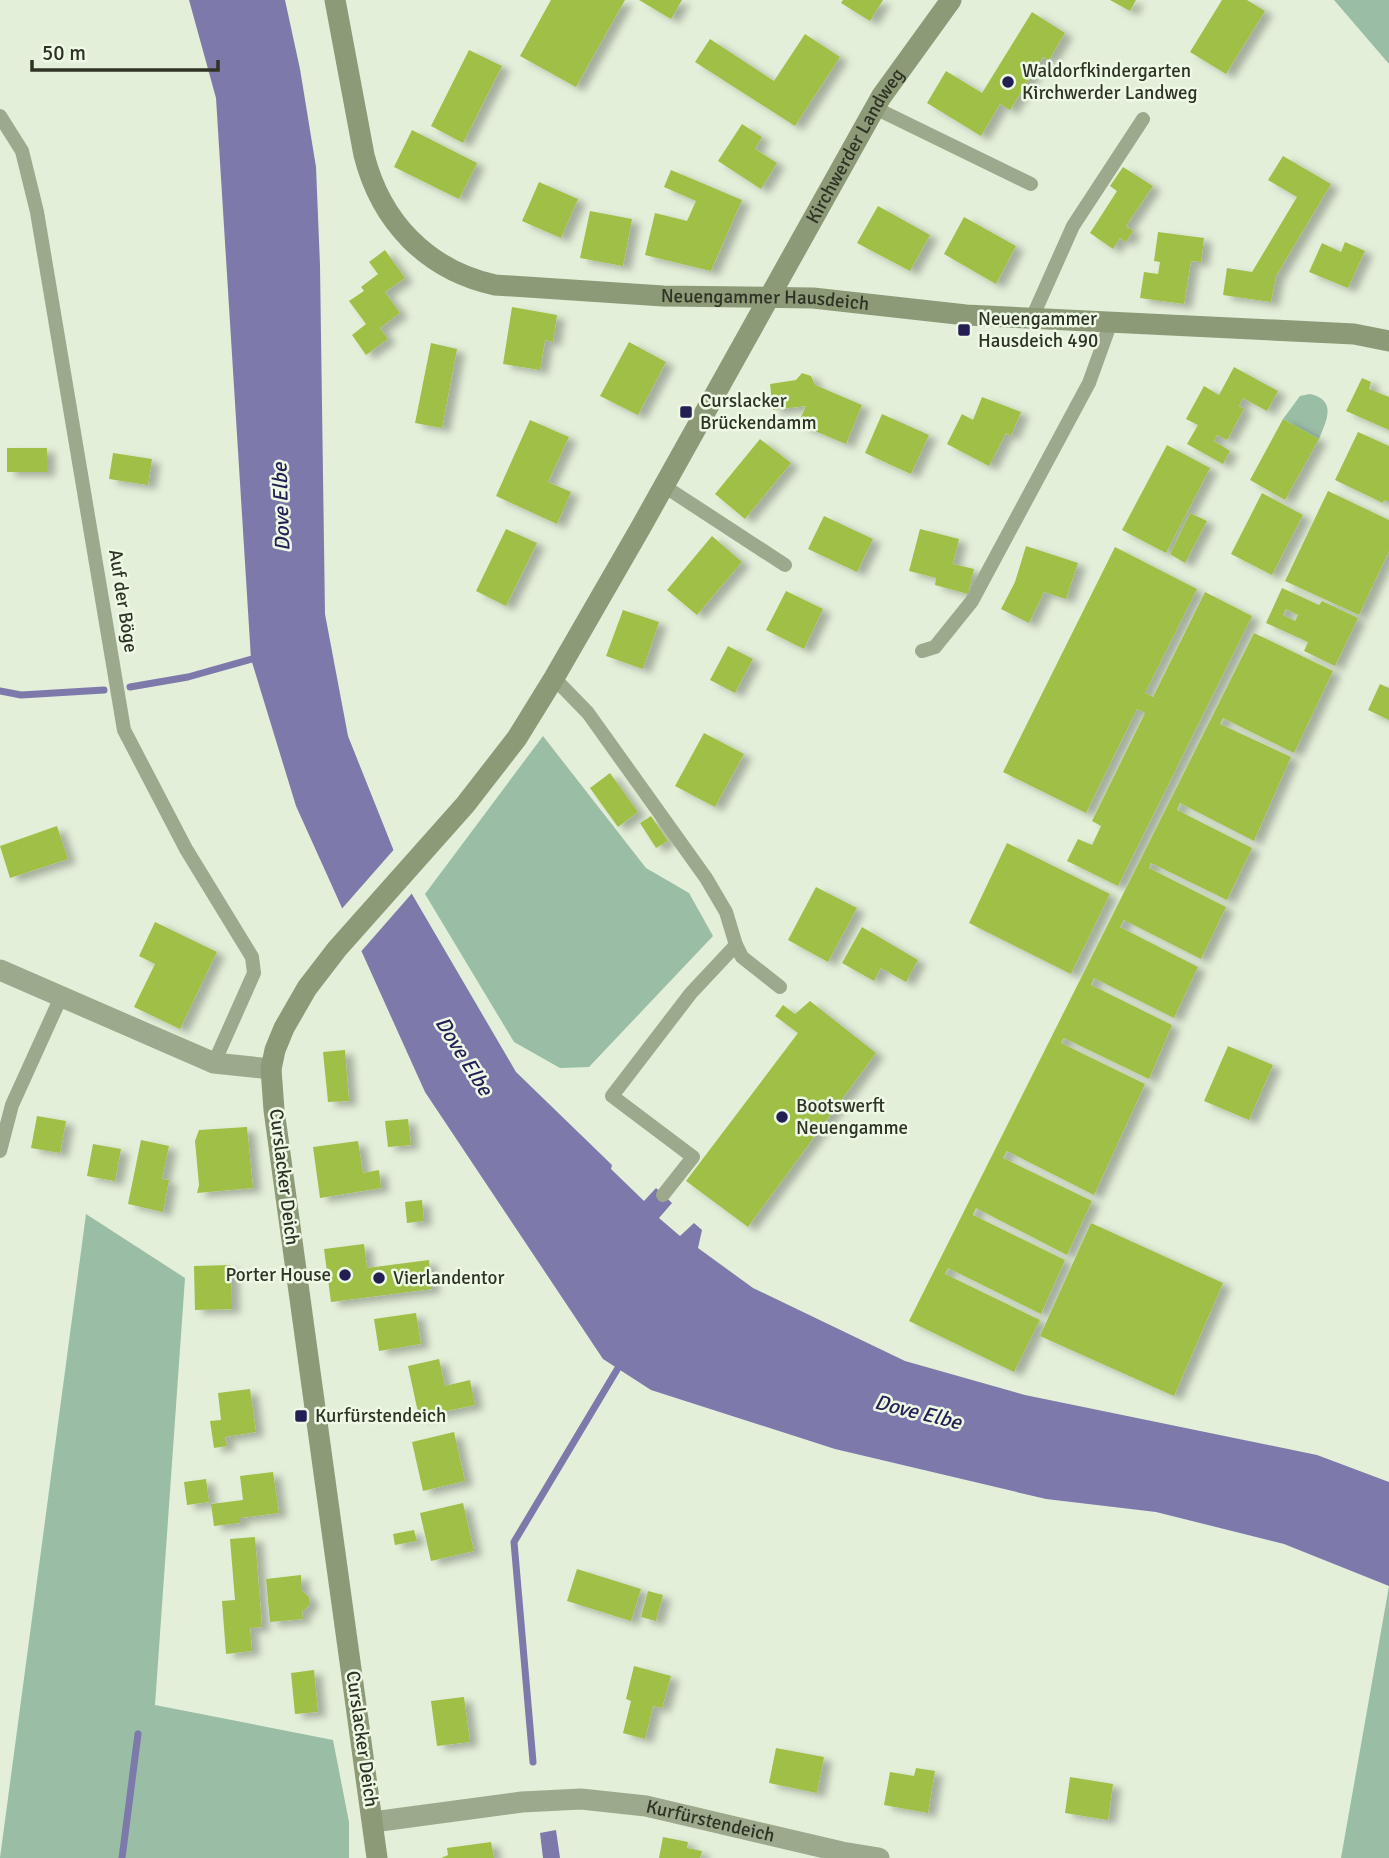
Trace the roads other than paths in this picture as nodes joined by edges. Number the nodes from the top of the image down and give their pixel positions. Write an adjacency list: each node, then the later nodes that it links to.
1 (335, 0): 7 (street, Neuengammer Hausdeich)
2 (951, 0): 3 (street, Kirchwerder Landweg)
3 (875, 108): 6 (lane); 7 (street, Kirchwerder Landweg)
4 (0, 116): 19 (lane, Auf der Böge)
5 (1143, 119): 8 (lane)
6 (1031, 184)
7 (769, 298): 8 (street, Neuengammer Hausdeich); 11 (street)
8 (1032, 318): 9 (street, Neuengammer Hausdeich)
9 (1111, 322): 10 (street, Neuengammer Hausdeich); 13 (lane)
10 (1389, 341)
11 (664, 486): 12 (lane); 14 (street)
12 (785, 565)
13 (922, 651)
14 (554, 678): 15 (lane); 20 (street)
15 (736, 945): 17 (lane); 22 (lane)
16 (0, 970): 18 (street)
17 (779, 988)
18 (61, 998): 19 (street); 21 (lane)
19 (214, 1063): 20 (street)
20 (271, 1069): 23 (street, Curslacker Deich)
21 (0, 1151)
22 (663, 1195)
23 (373, 1822): 24 (street, Curslacker Deich); 25 (street, Kurfürstendeich)
24 (377, 1858)
25 (879, 1858)

